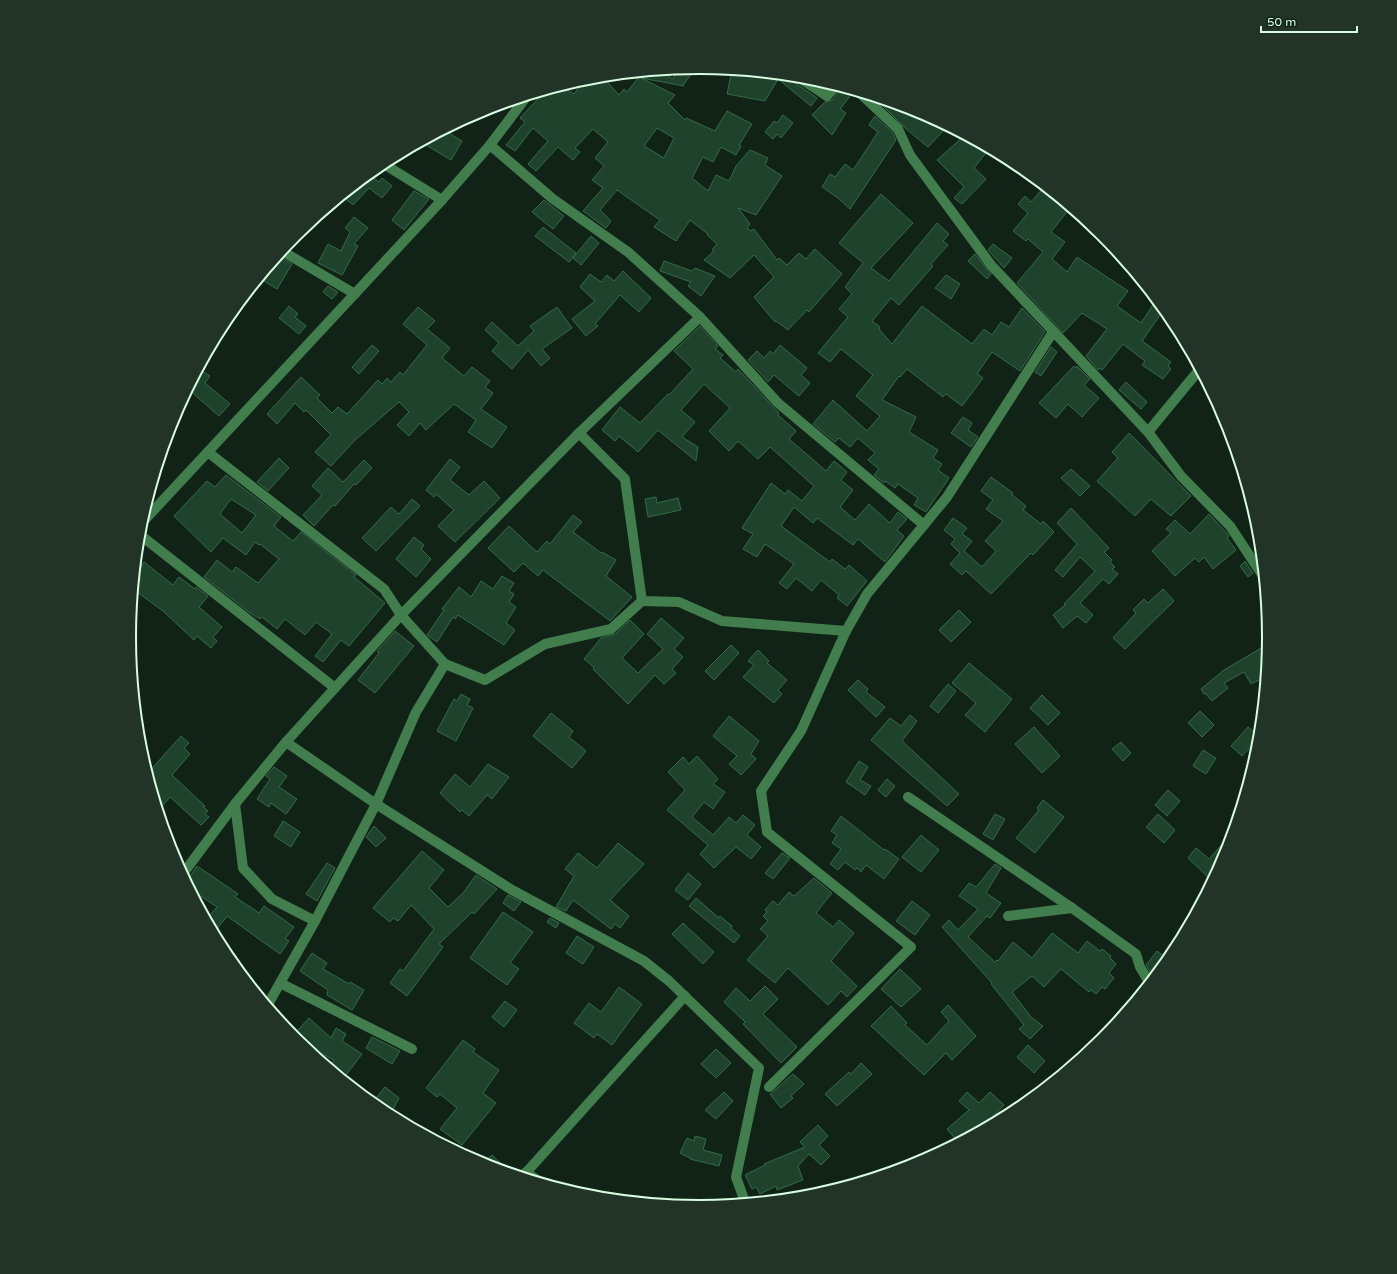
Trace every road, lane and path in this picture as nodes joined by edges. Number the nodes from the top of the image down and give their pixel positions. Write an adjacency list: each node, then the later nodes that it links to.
1 (812, 86): 2 (street)
2 (832, 90)
3 (868, 101): 11 (street)
4 (522, 103): 5 (street)
5 (490, 145): 7 (street); 10 (street)
6 (389, 167): 7 (street)
7 (442, 200): 9 (street)
8 (286, 254): 9 (street)
9 (355, 294): 15 (street)
10 (700, 316): 14 (street); 17 (street)
11 (1053, 332): 13 (street); 17 (street)
12 (1196, 374): 13 (street)
13 (1148, 432): 19 (street)
14 (579, 433): 20 (street); 21 (street)
15 (209, 453): 16 (street); 21 (street)
16 (148, 517)
17 (924, 525): 22 (street)
18 (144, 538): 24 (street)
19 (1257, 569)
20 (642, 601): 22 (street); 23 (street)
21 (401, 615): 23 (street); 24 (street)
22 (846, 631): 38 (street)
23 (445, 664): 28 (street)
24 (335, 688): 25 (street)
25 (286, 742): 27 (street); 28 (street)
26 (908, 797): 30 (street)
27 (235, 804): 29 (street); 32 (street)
28 (376, 804): 32 (street); 35 (street)
29 (186, 868)
30 (1072, 908): 31 (street); 33 (street)
31 (1008, 916)
32 (315, 921): 34 (street)
33 (1147, 978)
34 (280, 983): 36 (street); 37 (street)
35 (685, 996): 39 (street); 40 (street)
36 (270, 1001)
37 (412, 1049)
38 (769, 1087)
39 (525, 1172)
40 (744, 1198)

